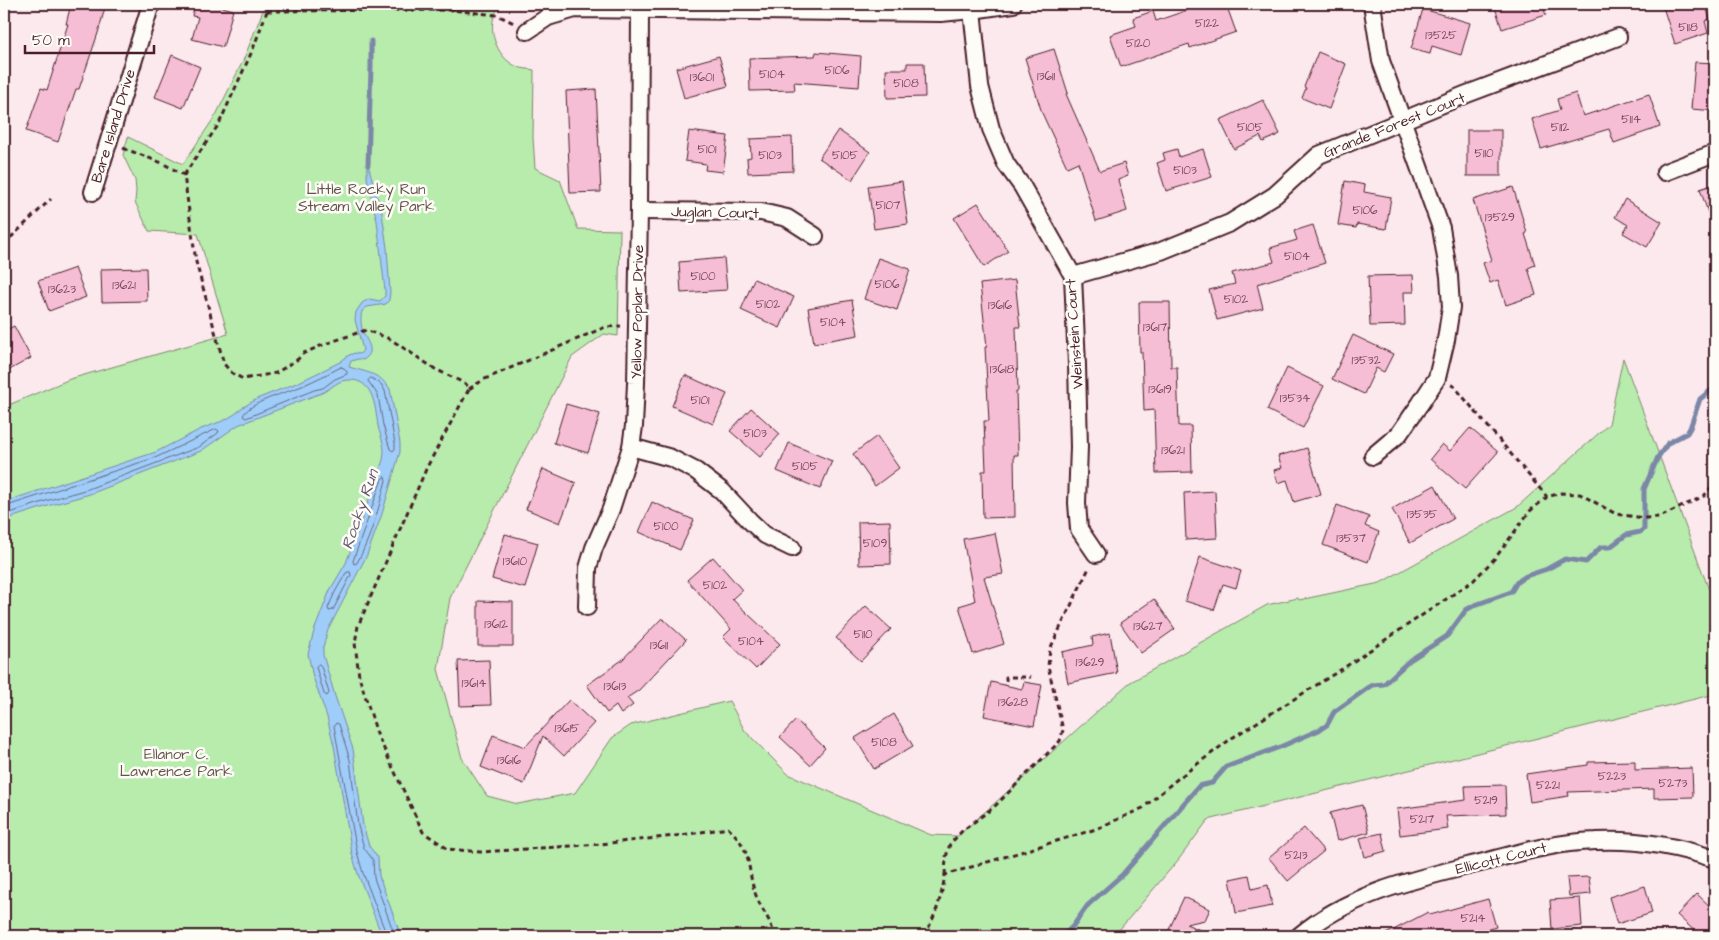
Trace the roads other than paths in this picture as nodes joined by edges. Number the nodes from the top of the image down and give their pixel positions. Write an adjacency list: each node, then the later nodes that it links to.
1 (151, 4): 11 (street, Bare Island Drive)
2 (1013, 4): 5 (street)
3 (1372, 4): 8 (street)
4 (640, 10): 5 (street); 6 (street); 12 (street, Yellow Poplar Drive)
5 (972, 10): 14 (street, Weinstein Court)
6 (528, 30)
7 (1618, 37): 8 (street, Grande Forest Court)
8 (1403, 120): 14 (street, Grande Forest Court); 16 (street)
9 (1715, 153): 10 (street)
10 (1665, 172)
11 (93, 192)
12 (639, 211): 13 (street, Juglan Court); 15 (street, Yellow Poplar Drive)
13 (815, 236)
14 (1072, 276): 18 (street, Weinstein Court)
15 (631, 447): 17 (street); 19 (street, Yellow Poplar Drive)
16 (1373, 456)
17 (792, 548)
18 (1096, 554)
19 (587, 607)
20 (1715, 859): 21 (street, Ellicott Court)
21 (1299, 936)

